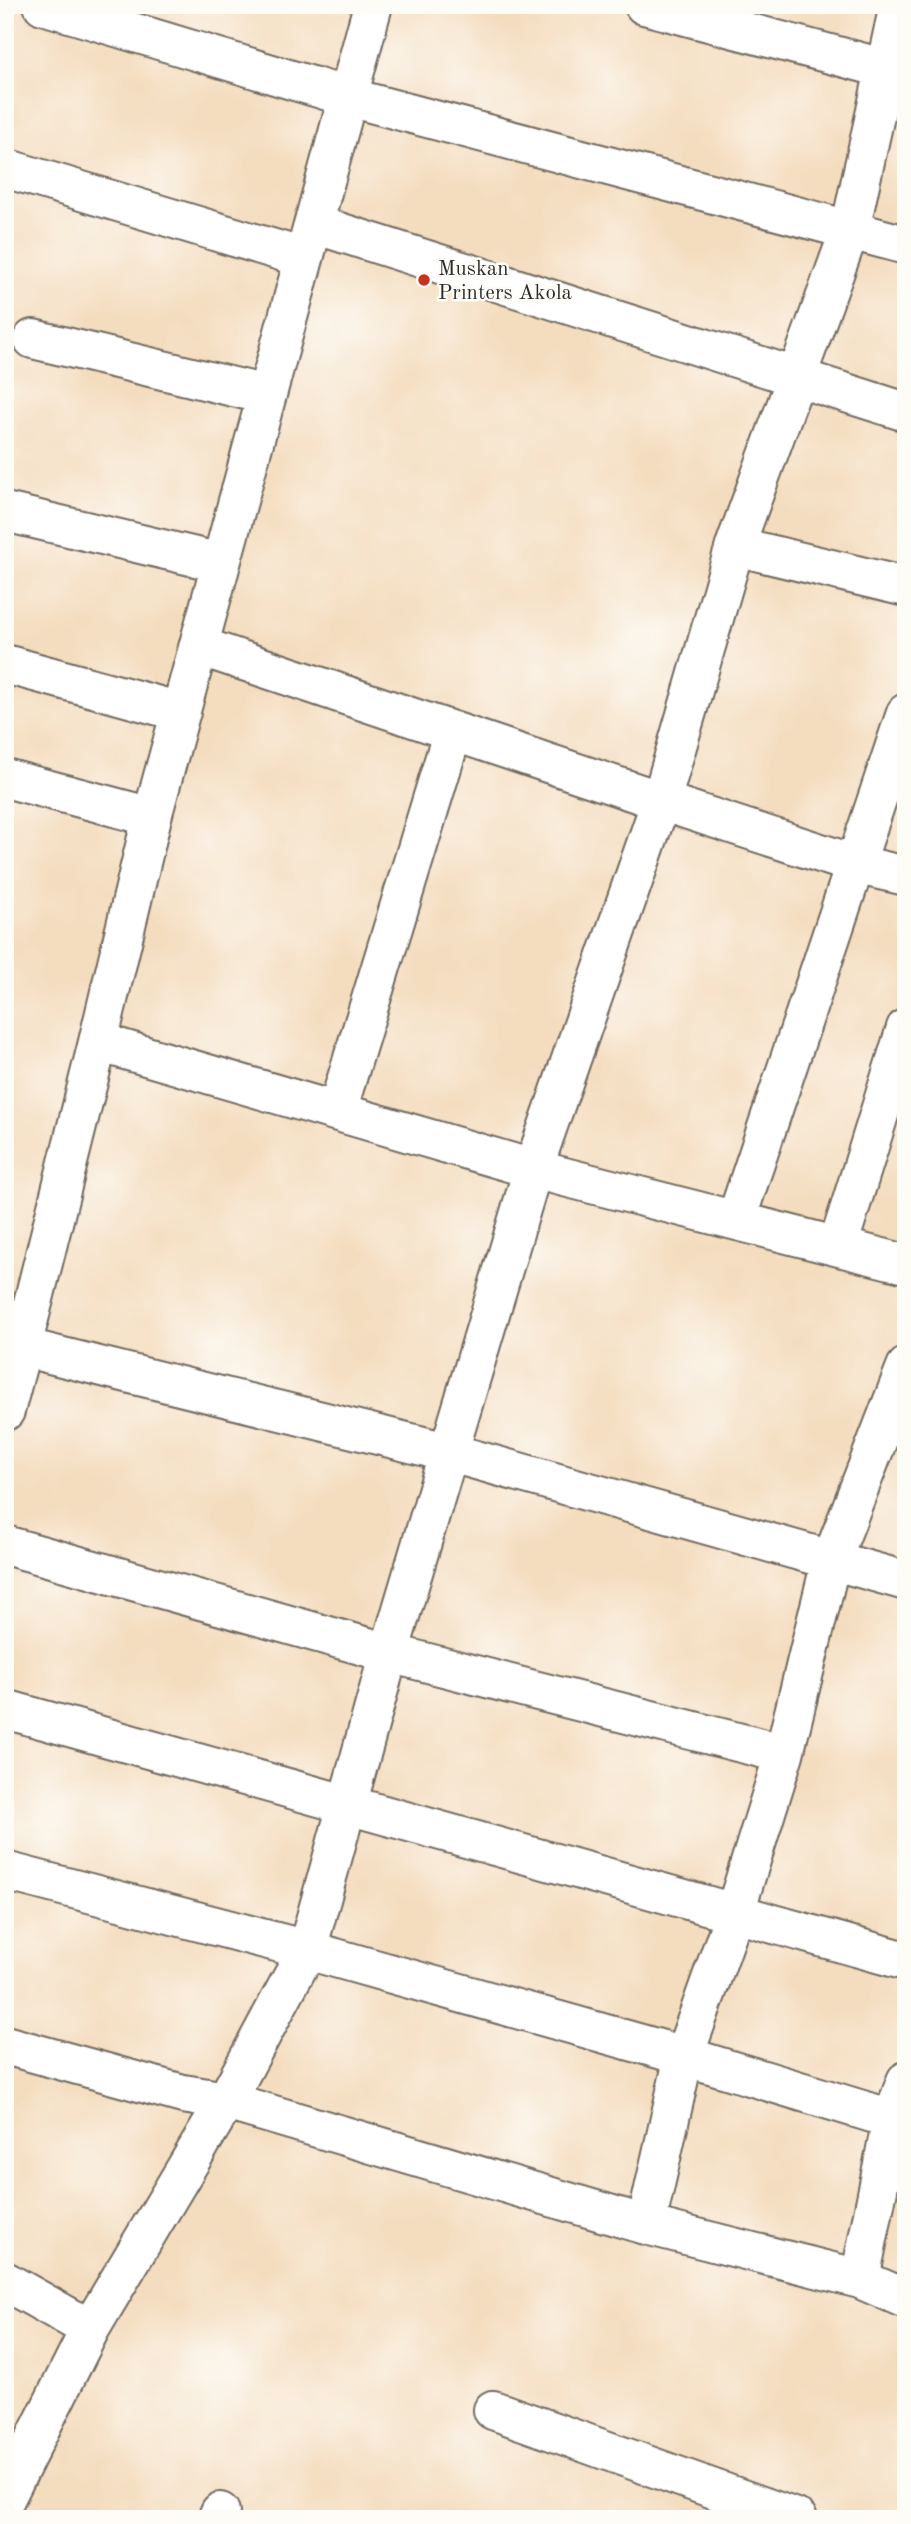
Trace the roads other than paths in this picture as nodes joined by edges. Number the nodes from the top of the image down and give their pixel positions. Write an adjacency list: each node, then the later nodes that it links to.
1 (43, 5): 6 (street)
2 (373, 5): 6 (street)
3 (644, 5): 5 (street)
4 (899, 5): 5 (street)
5 (896, 71): 8 (street)
6 (348, 97): 8 (street); 9 (street)
7 (5, 168): 9 (street)
8 (850, 230): 10 (street); 12 (street)
9 (309, 241): 12 (street); 13 (street)
10 (906, 245)
11 (33, 339): 13 (street)
12 (796, 379): 14 (street); 16 (street)
13 (267, 395): 17 (street)
14 (906, 412)
15 (5, 512): 17 (street)
16 (735, 546): 18 (street); 25 (street)
17 (221, 563): 19 (street)
18 (906, 587)
19 (199, 646): 21 (street); 23 (street)
20 (5, 664): 21 (street)
21 (181, 712): 26 (street)
22 (906, 713): 27 (street)
23 (453, 731): 25 (street); 31 (street)
24 (5, 778): 26 (street)
25 (661, 801): 27 (street); 32 (street)
26 (152, 817): 30 (street)
27 (854, 864): 28 (street); 33 (street)
28 (906, 876)
29 (906, 1028): 34 (street)
30 (98, 1042): 31 (street); 36 (street)
31 (337, 1111): 32 (street)
32 (533, 1169): 33 (street); 40 (street)
33 (736, 1220): 34 (street)
34 (838, 1246): 35 (street)
35 (906, 1264)
36 (13, 1345): 38 (street); 40 (street)
37 (906, 1367): 39 (street)
38 (5, 1411)
39 (891, 1450): 42 (street)
40 (451, 1453): 42 (street); 44 (street)
41 (5, 1545): 44 (street)
42 (831, 1561): 43 (street); 46 (street)
43 (906, 1581)
44 (389, 1653): 46 (street); 47 (street)
45 (5, 1709): 47 (street)
46 (784, 1754): 49 (street)
47 (349, 1806): 49 (street); 50 (street)
48 (5, 1871): 50 (street)
49 (734, 1915): 51 (street); 53 (street)
50 (307, 1950): 53 (street); 55 (street)
51 (906, 1961)
52 (5, 2045): 55 (street)
53 (684, 2056): 56 (street); 57 (street)
54 (906, 2081): 56 (street)
55 (226, 2101): 57 (street); 61 (street)
56 (892, 2119): 58 (street)
57 (646, 2225): 58 (street)
58 (860, 2279): 60 (street)
59 (5, 2281): 61 (street)
60 (906, 2299)
61 (90, 2329): 63 (street)
62 (492, 2410): 64 (street)
63 (5, 2499)
64 (726, 2507): 65 (street)
65 (798, 2519)

